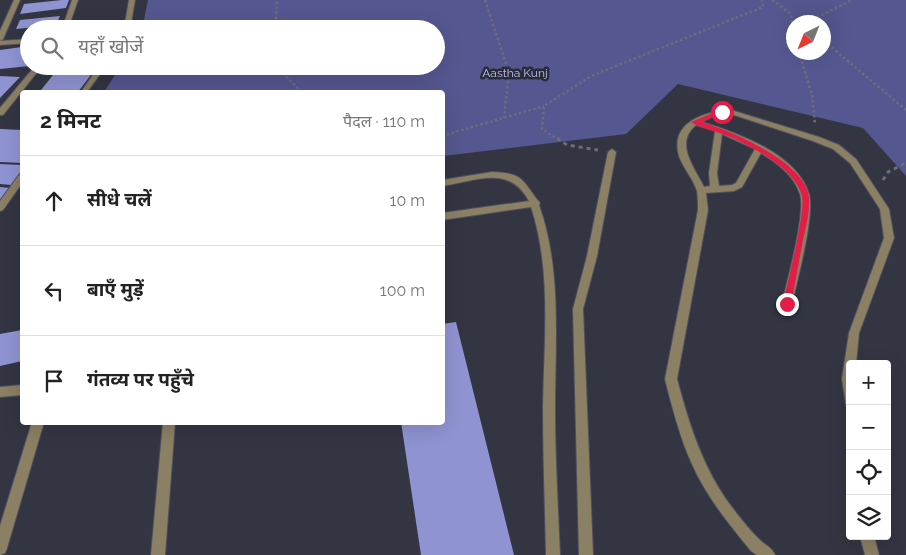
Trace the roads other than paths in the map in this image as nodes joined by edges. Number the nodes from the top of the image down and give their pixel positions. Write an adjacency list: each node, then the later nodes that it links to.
1 (16, 0): 6 (street)
2 (75, 0): 4 (street)
3 (132, 0): 5 (street)
4 (68, 20)
5 (129, 20)
6 (0, 41): 7 (street)
7 (20, 41)
8 (32, 75): 11 (street)
9 (96, 75): 10 (street)
10 (85, 90)
11 (0, 113)
12 (694, 122): 13 (street); 18 (street); 24 (street)
13 (719, 129): 14 (street); 19 (street)
14 (760, 149): 19 (street); 23 (street)
15 (612, 152): 33 (street)
16 (20, 180): 21 (street)
17 (445, 183): 20 (street)
18 (701, 190): 19 (street); 34 (street)
19 (715, 190)
20 (536, 204): 22 (street); 32 (street)
21 (0, 208)
22 (445, 217)
23 (787, 304)
24 (851, 360)
25 (20, 390): 26 (street)
26 (0, 392)
27 (37, 425): 30 (street)
28 (169, 425): 31 (street)
29 (868, 540): 35 (street)
30 (0, 548)
31 (158, 555)
32 (554, 555)
33 (586, 555)
34 (768, 555)
35 (872, 555)

